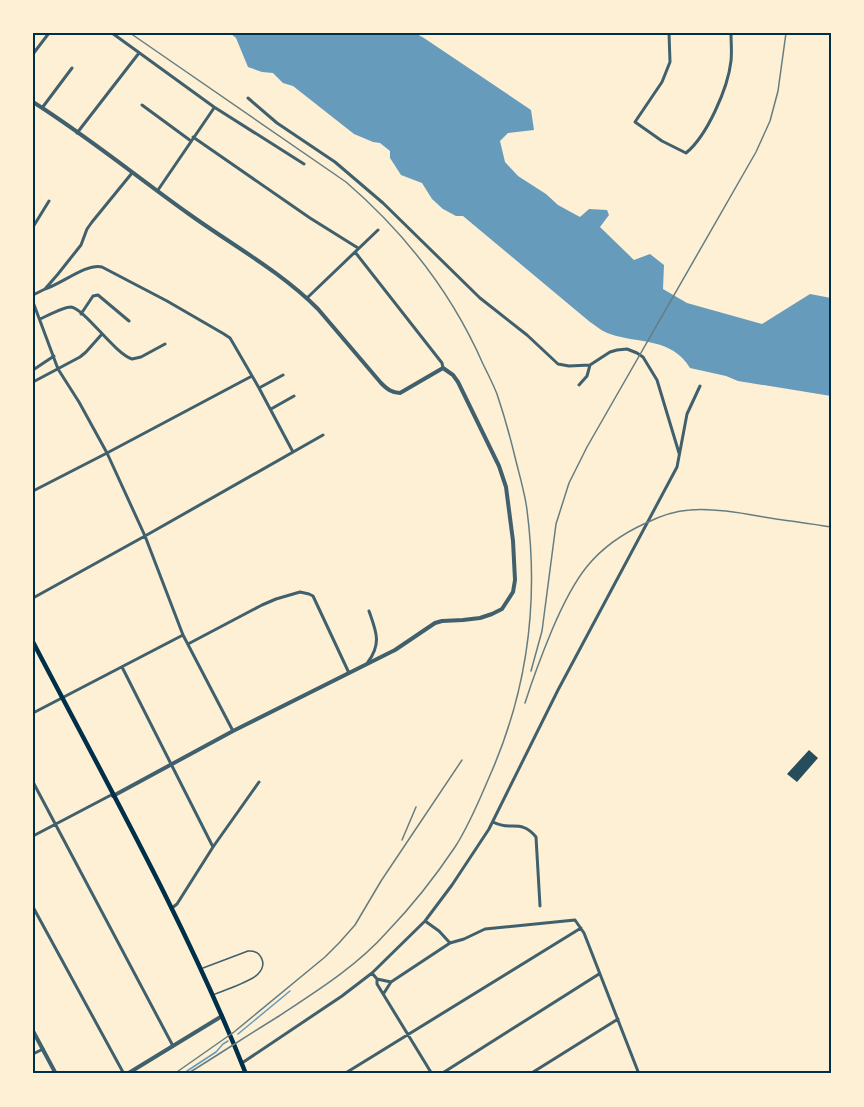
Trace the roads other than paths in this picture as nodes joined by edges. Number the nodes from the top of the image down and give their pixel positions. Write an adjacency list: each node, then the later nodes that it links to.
1 (49, 33): 5 (street)
2 (112, 33): 6 (street)
3 (669, 33): 4 (street)
4 (731, 33)
5 (33, 53)
6 (140, 53): 11 (street); 13 (street)
7 (72, 68): 12 (street)
8 (248, 98): 32 (street)
9 (33, 102): 12 (street)
10 (142, 105): 14 (street)
11 (214, 107): 14 (street); 15 (street)
12 (42, 108): 13 (street)
13 (77, 133): 16 (street)
14 (192, 139): 17 (street); 21 (street)
15 (304, 164)
16 (132, 173): 17 (street); 22 (street)
17 (158, 190): 24 (street)
18 (49, 201): 19 (street)
19 (33, 227)
20 (378, 230): 21 (street)
21 (357, 250): 24 (street); 33 (street)
22 (45, 289): 23 (street); 37 (street)
23 (33, 295)
24 (307, 298): 33 (street)
25 (33, 302): 27 (street)
26 (81, 314): 27 (street); 28 (street); 29 (street)
27 (40, 319): 31 (street)
28 (129, 321)
29 (102, 334): 30 (street); 34 (street)
30 (165, 344)
31 (54, 356): 34 (street); 35 (street)
32 (590, 365): 39 (street); 47 (street)
33 (443, 368): 55 (street)
34 (58, 369): 38 (street); 46 (street)
35 (33, 370)
36 (283, 375): 41 (street)
37 (252, 376): 41 (street); 46 (street)
38 (33, 381)
39 (579, 385)
40 (700, 386): 47 (street)
41 (259, 388): 43 (street)
42 (294, 396): 43 (street)
43 (271, 409): 45 (street)
44 (323, 435): 45 (street)
45 (293, 452): 49 (street)
46 (107, 453): 48 (street); 49 (street)
47 (679, 455): 65 (street)
48 (33, 491)
49 (145, 536): 50 (street); 52 (street)
50 (33, 598)
51 (369, 611): 55 (street)
52 (183, 635): 54 (street); 56 (street)
53 (33, 642): 58 (main road)
54 (188, 644): 57 (street); 60 (street)
55 (367, 664): 57 (street)
56 (122, 666): 58 (street); 61 (street)
57 (349, 673): 60 (street)
58 (62, 698): 59 (street); 64 (main road)
59 (33, 713)
60 (233, 731): 61 (street)
61 (172, 765): 64 (street); 68 (street)
62 (33, 782): 66 (street)
63 (259, 782): 68 (street)
64 (113, 795): 66 (street); 71 (main road)
65 (493, 822): 69 (street); 72 (street)
66 (55, 824): 67 (street); 86 (street)
67 (33, 836)
68 (213, 847): 71 (street)
69 (540, 906)
70 (33, 907): 92 (street)
71 (171, 908): 75 (main road)
72 (425, 921): 74 (street); 76 (street)
73 (581, 928): 74 (street); 77 (street); 85 (street)
74 (450, 943): 79 (street)
75 (200, 969): 81 (main road); 81 (lane)
76 (372, 973): 78 (street); 89 (street)
77 (600, 974): 83 (street); 95 (street)
78 (376, 979): 79 (street); 80 (street)
79 (391, 982): 80 (street)
80 (384, 994): 85 (street)
81 (212, 996): 82 (main road)
82 (222, 1016): 86 (street); 89 (main road)
83 (618, 1019): 96 (street); 97 (street)
84 (33, 1031): 87 (street)
85 (408, 1034): 93 (street); 94 (street)
86 (173, 1046): 92 (street)
87 (43, 1049): 88 (street); 91 (street)
88 (33, 1054)
89 (242, 1063): 90 (main road)
90 (244, 1073)
91 (56, 1074)
92 (126, 1074)
93 (344, 1074)
94 (432, 1074)
95 (441, 1074)
96 (530, 1074)
97 (639, 1074)

